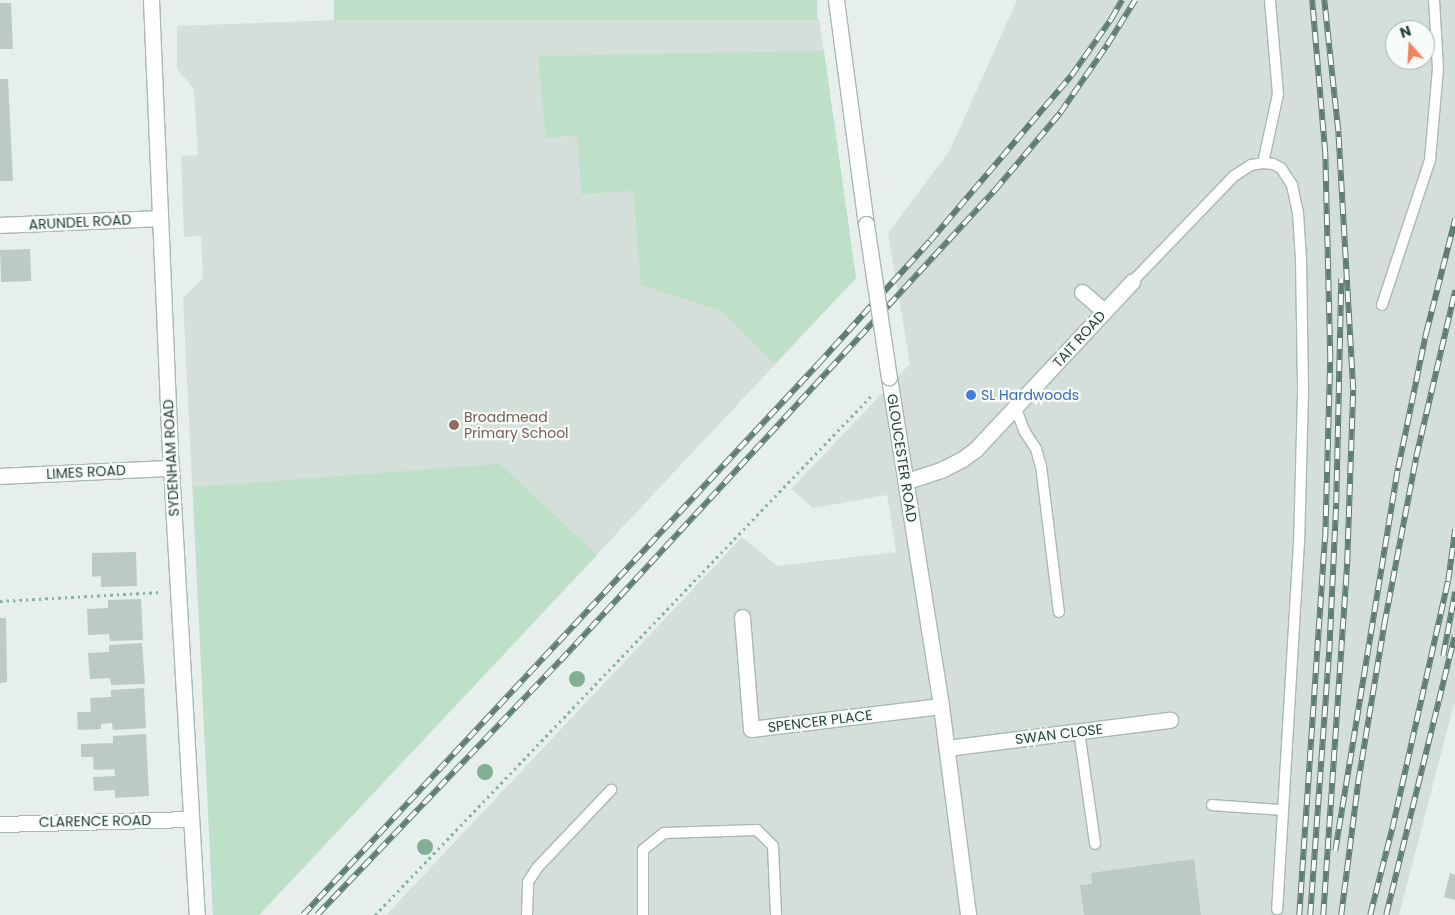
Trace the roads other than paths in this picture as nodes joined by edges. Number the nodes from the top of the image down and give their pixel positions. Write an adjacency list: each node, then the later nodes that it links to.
1 (151, 0): 6 (street, SYDENHAM ROAD)
2 (836, 0): 15 (street, GLOUCESTER ROAD, bridge)
3 (1270, 0): 5 (lane)
4 (1434, 0): 10 (lane)
5 (1263, 163): 8 (lane); 24 (lane)
6 (159, 218): 7 (street, ARUNDEL ROAD); 13 (street, SYDENHAM ROAD)
7 (0, 225)
8 (1132, 282): 11 (street, TAIT ROAD)
9 (1082, 292): 11 (street)
10 (1382, 305)
11 (1104, 312): 12 (street, TAIT ROAD)
12 (1016, 409): 15 (street, TAIT ROAD); 16 (lane)
13 (171, 468): 14 (street, LIMES ROAD); 25 (street, SYDENHAM ROAD)
14 (0, 476)
15 (907, 481): 18 (street, GLOUCESTER ROAD)
16 (1059, 612)
17 (742, 617): 18 (street, SPENCER PLACE)
18 (941, 706): 21 (street, GLOUCESTER ROAD)
19 (1170, 720): 20 (street, SWAN CLOSE)
20 (1079, 731): 21 (street, SWAN CLOSE); 27 (lane)
21 (947, 748): 33 (street, GLOUCESTER ROAD)
22 (611, 790): 30 (lane)
23 (1212, 805): 24 (lane)
24 (1282, 810): 28 (lane)
25 (191, 819): 26 (street, CLARENCE ROAD); 29 (street, SYDENHAM ROAD)
26 (0, 824)
27 (1095, 844)
28 (1277, 909)
29 (197, 915)
30 (527, 915)
31 (643, 915): 32 (lane)
32 (776, 915)
33 (968, 915)

